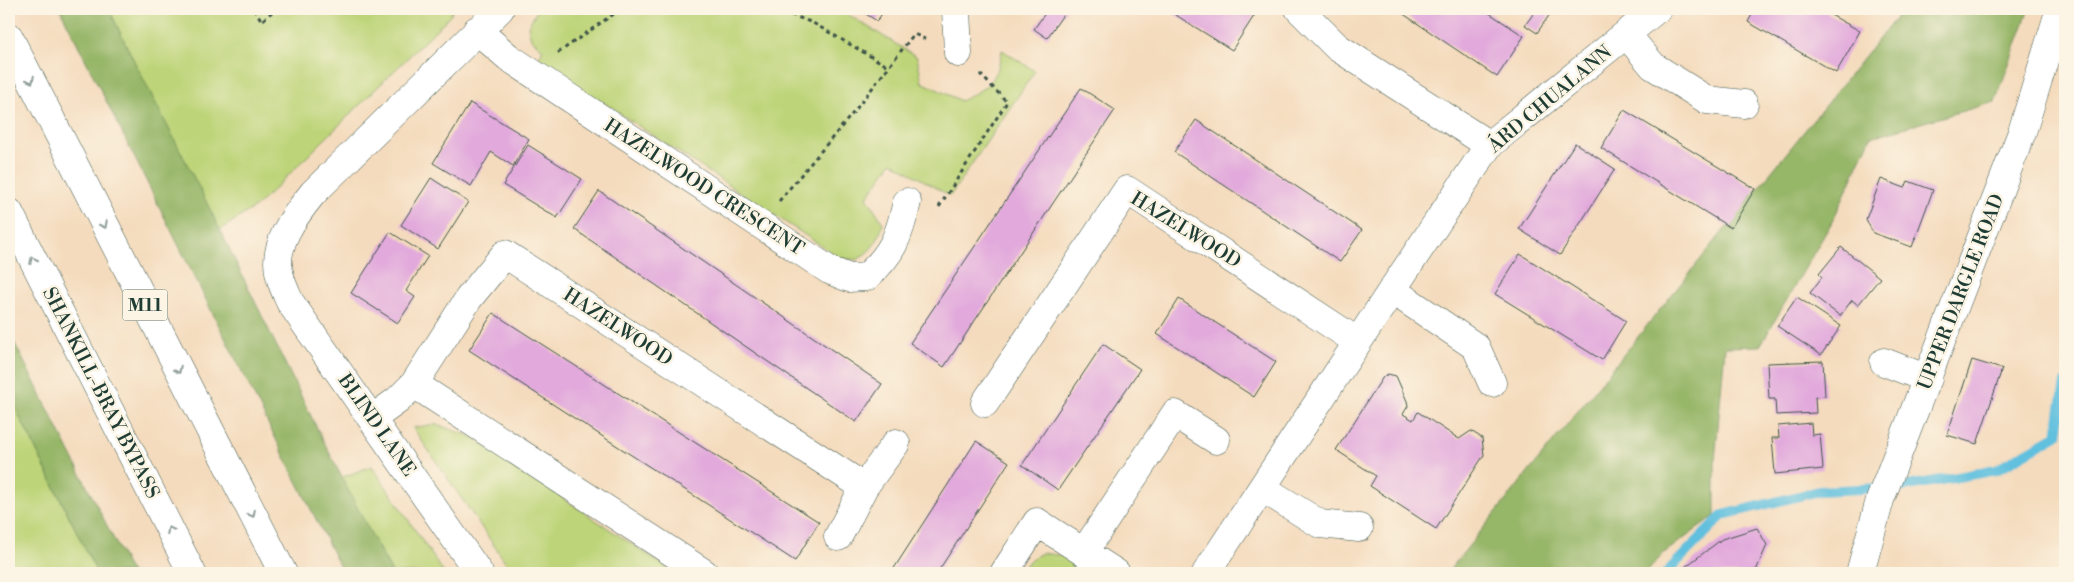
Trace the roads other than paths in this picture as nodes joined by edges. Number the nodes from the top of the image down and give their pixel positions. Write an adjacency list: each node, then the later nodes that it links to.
1 (500, 9): 6 (main road)
2 (956, 9): 9 (main road)
3 (1299, 9): 11 (main road)
4 (1658, 9): 7 (main road, ÁRD CHUALANN)
5 (2060, 9): 17 (main road, UPPER DARGLE ROAD)
6 (477, 30): 12 (main road, HAZELWOOD CRESCENT); 21 (main road, BLIND LANE)
7 (1626, 35): 10 (main road, ÁRD CHUALANN); 11 (main road, ÁRD CHUALANN)
8 (9, 37): 30 (main road, M11, one-way to 30)
9 (958, 52)
10 (1744, 104)
11 (1489, 146): 14 (main road, ÁRD CHUALANN)
12 (907, 202)
13 (9, 212): 29 (main road, SHANKILL-BRAY BYPASS, one-way to 13)
14 (1392, 290): 15 (main road, ÁRD CHUALANN); 18 (main road)
15 (1358, 342): 20 (main road, HAZELWOOD); 25 (main road, ÁRD CHUALANN)
16 (1884, 362): 17 (main road)
17 (1928, 379): 36 (main road, UPPER DARGLE ROAD)
18 (1492, 383)
19 (414, 384): 21 (main road, HAZELWOOD); 24 (main road, HAZELWOOD); 32 (main road)
20 (985, 403)
21 (372, 418): 31 (main road, BLIND LANE)
22 (1216, 440): 28 (main road)
23 (896, 443): 24 (main road)
24 (864, 488): 27 (main road)
25 (1262, 488): 26 (main road); 35 (main road, ÁRD CHUALANN)
26 (1359, 528)
27 (838, 537)
28 (1084, 552): 33 (main road); 34 (main road)
29 (192, 573)
30 (282, 573)
31 (479, 573)
32 (704, 573)
33 (1004, 573)
34 (1116, 573)
35 (1206, 573)
36 (1860, 573)

